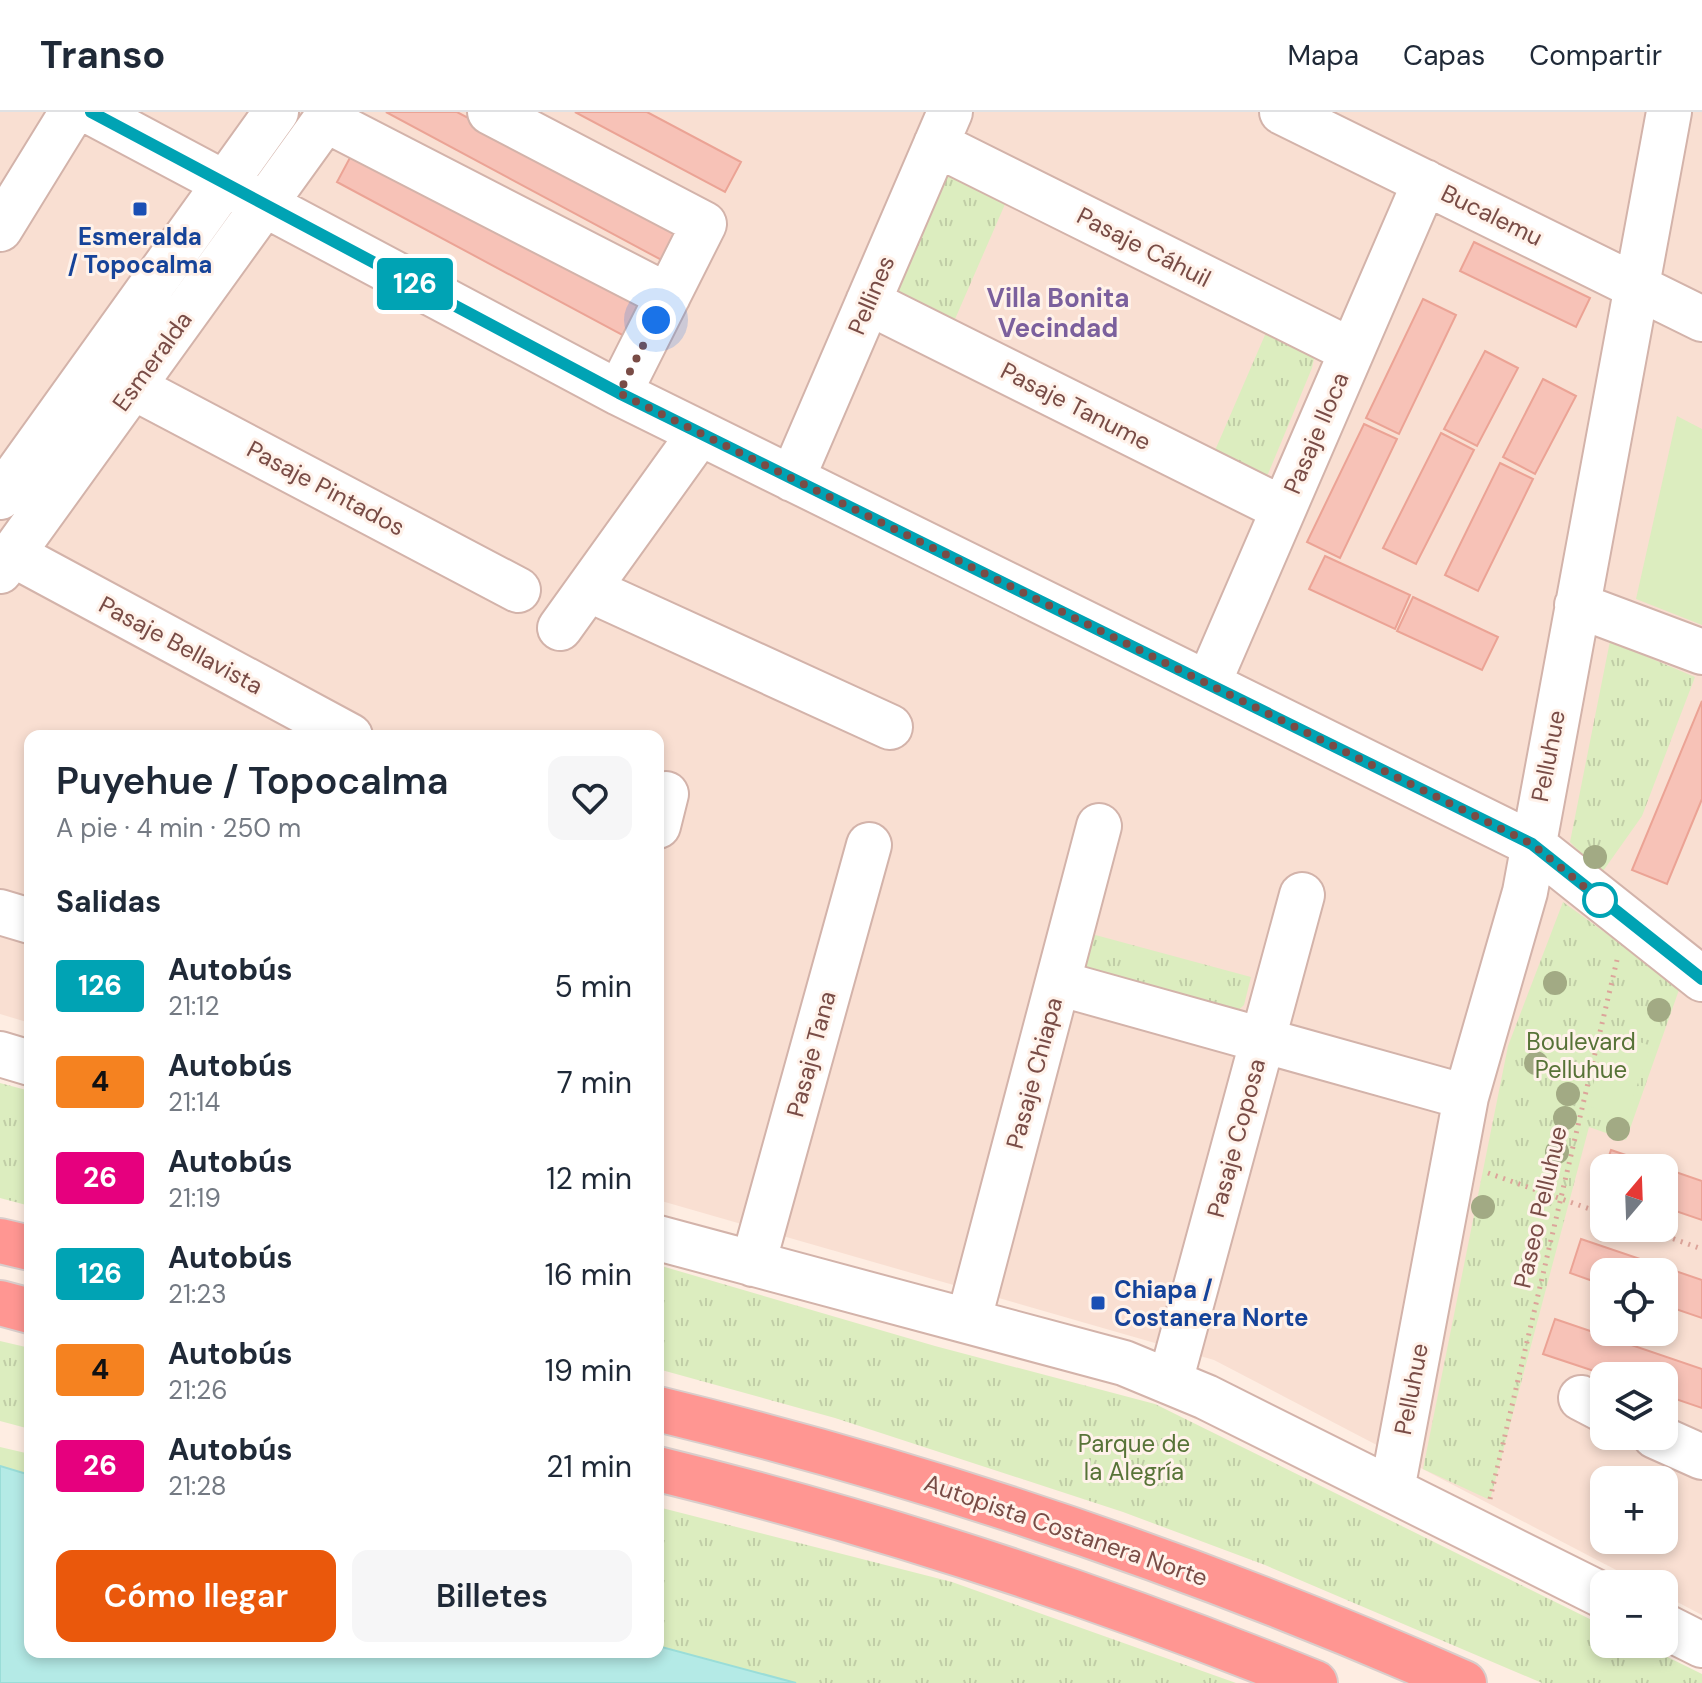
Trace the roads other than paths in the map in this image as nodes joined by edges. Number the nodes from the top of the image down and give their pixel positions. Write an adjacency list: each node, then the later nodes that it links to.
1 (72, 112): 12 (street)
2 (91, 112): 10 (street)
3 (276, 112): 10 (street, Esmeralda)
4 (490, 112): 14 (street)
5 (1282, 112): 9 (street, Bucalemu)
6 (1669, 112): 13 (street, Pelluhue)
7 (328, 116): 11 (street, Esmeralda); 14 (street)
8 (943, 128): 15 (street, Pellines); 17 (street, Pasaje Cáhuil)
9 (1425, 182): 13 (street, Bucalemu); 17 (street, Pasaje Iloca)
10 (225, 183): 11 (street); 22 (street, Esmeralda)
11 (265, 205): 18 (street, Esmeralda); 19 (street)
12 (0, 229)
13 (1637, 287): 16 (street, Bucalemu); 27 (street, Pelluhue)
14 (668, 296): 19 (street)
15 (868, 302): 21 (street, Pellines); 23 (street, Pasaje Tanume)
16 (1702, 319)
17 (1352, 351): 23 (street, Pasaje Iloca)
18 (133, 387): 24 (street, Esmeralda); 26 (street, Pasaje Pintados)
19 (619, 393): 20 (street)
20 (700, 433): 21 (street); 25 (street)
21 (792, 479): 30 (street)
22 (0, 497)
23 (1283, 509): 30 (street, Pasaje Iloca)
24 (6, 563): 32 (street, Pasaje Bellavista)
25 (588, 589): 28 (street); 31 (street)
26 (518, 590)
27 (1577, 605): 29 (street); 34 (street, Pelluhue)
28 (560, 628)
29 (1702, 652)
30 (1208, 684): 34 (street)
31 (890, 727)
32 (338, 730)
33 (1099, 826): 40 (street, Pasaje Chiapa)
34 (1532, 844): 39 (street); 44 (street, Pelluhue)
35 (869, 845): 48 (street, Pasaje Tana)
36 (1302, 895): 41 (street, Pasaje Coposa)
37 (0, 912): 38 (street)
38 (24, 919)
39 (1702, 979)
40 (1058, 983): 41 (street); 51 (street, Pasaje Chiapa)
41 (1262, 1040): 44 (street); 52 (street, Pasaje Coposa)
42 (0, 1054): 43 (street)
43 (24, 1061)
44 (1466, 1097): 57 (street, Pelluhue)
45 (664, 1240): 48 (street)
46 (0, 1241): 47 (highway)
47 (24, 1247)
48 (753, 1264): 51 (street)
49 (0, 1303): 50 (highway)
50 (24, 1309)
51 (969, 1319): 52 (street)
52 (1170, 1382): 57 (street)
53 (664, 1411): 62 (highway, Autopista Costanera Norte)
54 (1678, 1446): 55 (street)
55 (1702, 1457)
56 (664, 1471): 61 (highway)
57 (1392, 1490): 58 (street)
58 (1590, 1589)
59 (1678, 1633): 60 (street)
60 (1702, 1645)
61 (1315, 1683)
62 (1464, 1683)

